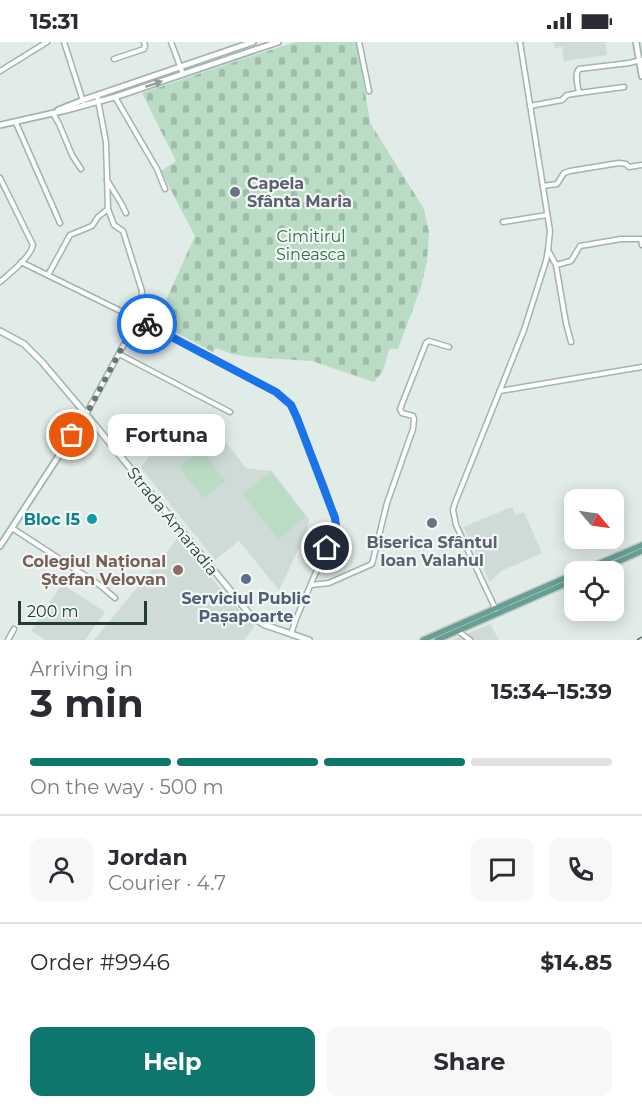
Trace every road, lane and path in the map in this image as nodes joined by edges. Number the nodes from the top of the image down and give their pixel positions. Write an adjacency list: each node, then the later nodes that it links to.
1 (47, 42): 13 (street)
2 (64, 42): 22 (street)
3 (144, 42): 10 (street)
4 (171, 42): 12 (street)
5 (254, 42): 12 (street)
6 (278, 42): 14 (street)
7 (359, 42): 17 (street)
8 (520, 42): 23 (street)
9 (636, 42): 11 (street)
10 (114, 60)
11 (640, 60): 15 (street); 18 (street)
12 (180, 67): 14 (street); 19 (street)
13 (0, 71)
14 (183, 74): 20 (street, one-way to 14)
15 (642, 76)
16 (624, 87): 18 (street)
17 (369, 91)
18 (579, 93): 23 (street)
19 (96, 95): 21 (street); 22 (street)
20 (115, 97): 21 (street); 32 (street)
21 (98, 102): 22 (street); 30 (street)
22 (84, 103): 24 (street)
23 (530, 106): 31 (street)
24 (53, 112): 25 (street); 28 (street)
25 (16, 123): 26 (street); 37 (street)
26 (0, 125)
27 (642, 165): 31 (street)
28 (81, 169)
29 (0, 178): 40 (street)
30 (107, 180): 33 (street); 34 (street)
31 (543, 186): 35 (street)
32 (165, 189)
33 (108, 209): 42 (street); 44 (street)
34 (126, 213)
35 (547, 215): 36 (street); 39 (street)
36 (502, 222)
37 (60, 223)
38 (642, 245): 41 (street)
39 (548, 250): 41 (street); 50 (street)
40 (21, 262): 42 (street); 43 (street)
41 (556, 265): 46 (street)
42 (48, 275): 44 (street)
43 (0, 282)
44 (137, 319): 48 (street); 61 (street)
45 (0, 332): 52 (main road, Strada Amaradia)
46 (571, 342)
47 (449, 347): 61 (street)
48 (119, 354): 51 (street); 52 (street)
49 (642, 367): 50 (street)
50 (500, 391): 63 (street)
51 (230, 412)
52 (86, 414): 53 (street); 66 (main road, Strada Amaradia)
53 (12, 528): 55 (street); 62 (street)
54 (642, 545): 57 (main road)
55 (0, 546)
56 (642, 551): 58 (main road)
57 (605, 561)
58 (620, 561)
59 (564, 579): 63 (main road)
60 (564, 584): 63 (main road)
61 (311, 585): 66 (street)
62 (115, 598)
63 (496, 610): 65 (main road); 69 (main road)
64 (14, 630): 67 (street)
65 (457, 631): 70 (main road); 71 (street)
66 (291, 634): 68 (main road, Strada Amaradia)
67 (8, 640)
68 (309, 640)
69 (423, 640)
70 (437, 640)
71 (470, 640)

